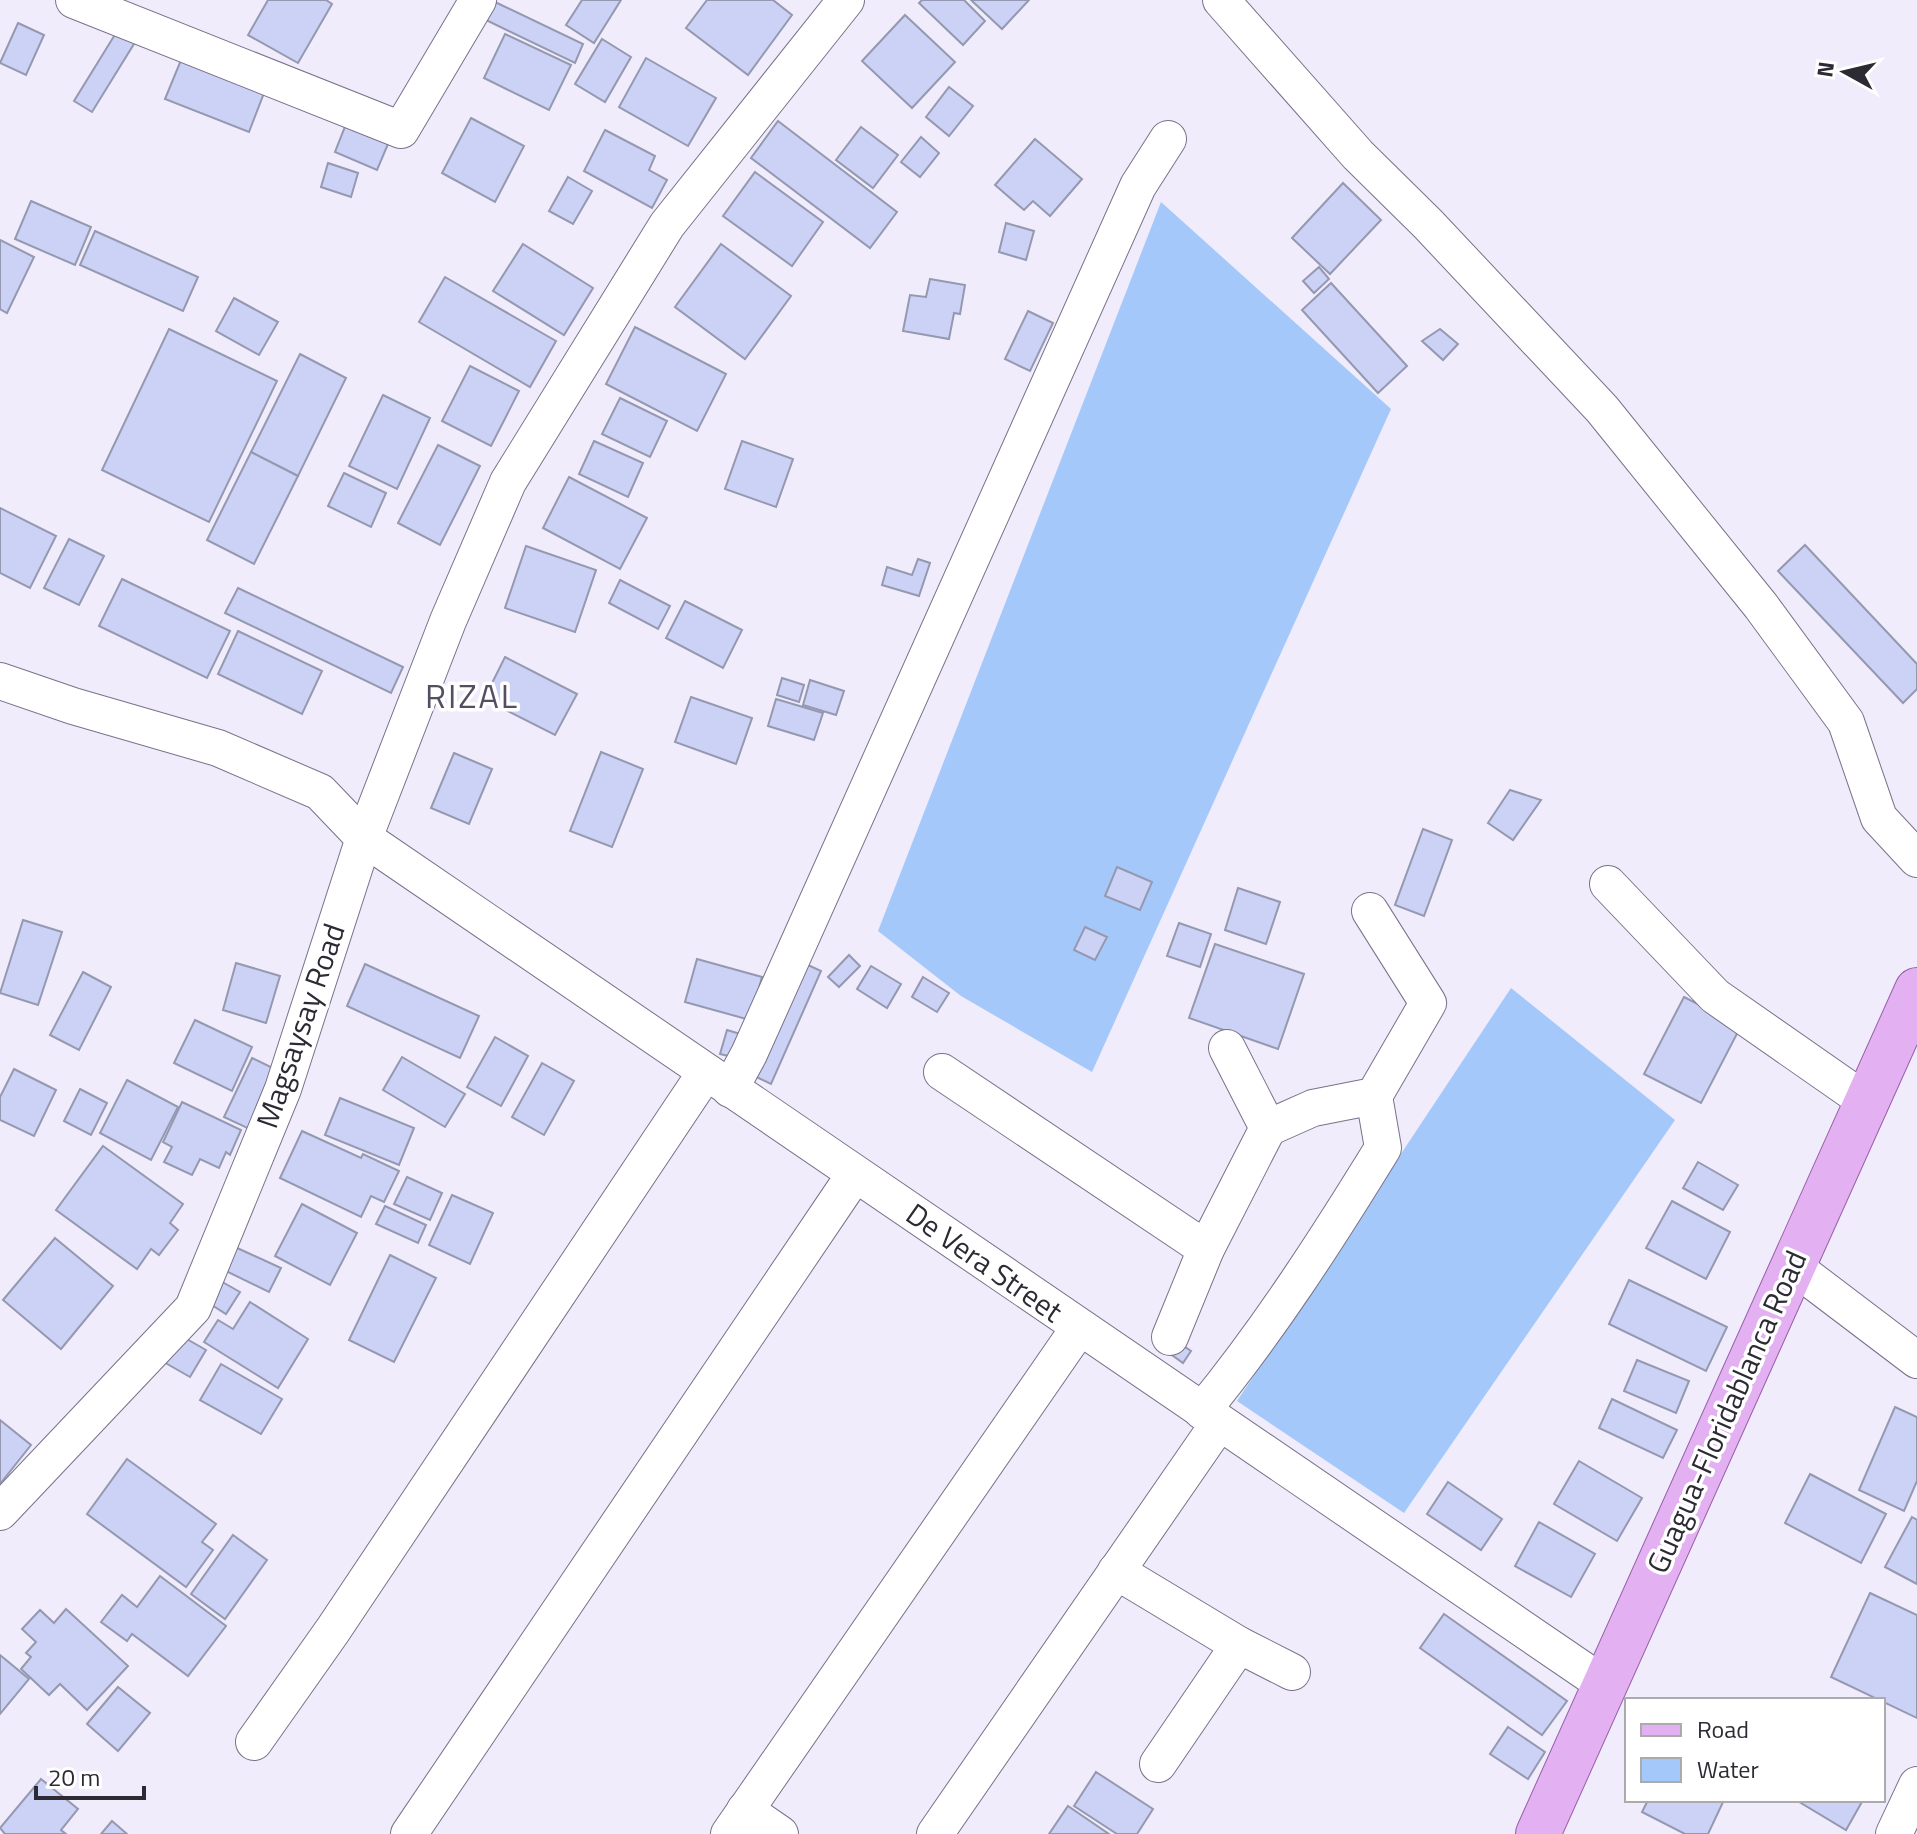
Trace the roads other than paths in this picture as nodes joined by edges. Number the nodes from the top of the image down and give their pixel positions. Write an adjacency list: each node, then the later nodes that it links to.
1 (74, 0): 2 (street)
2 (478, 0)
3 (846, 0): 7 (street, Magsaysay Road)
4 (1221, 0): 8 (street)
5 (1168, 139): 14 (street)
6 (0, 681): 7 (street, De Vera Street)
7 (364, 838): 14 (street, De Vera Street); 25 (street, Magsaysay Road)
8 (1917, 859)
9 (1608, 884): 16 (street)
10 (1370, 911): 15 (street)
11 (1917, 990): 16 (main road, Guagua-Floridablanca Road)
12 (1227, 1048): 17 (street)
13 (942, 1072): 19 (street)
14 (718, 1080): 18 (street, De Vera Street); 30 (street)
15 (1374, 1096): 17 (street); 24 (street)
16 (1867, 1102): 20 (main road, Guagua-Floridablanca Road)
17 (1268, 1128): 19 (street)
18 (855, 1174): 21 (street, De Vera Street); 34 (street)
19 (1206, 1249): 22 (street)
20 (1793, 1266): 23 (street); 29 (main road, Guagua-Floridablanca Road)
21 (1079, 1328): 22 (street, De Vera Street); 33 (street)
22 (1159, 1353): 24 (street, De Vera Street)
23 (1917, 1360)
24 (1211, 1417): 26 (street); 29 (street, De Vera Street)
25 (0, 1512)
26 (1116, 1571): 27 (street); 36 (street)
27 (1239, 1645): 28 (street); 31 (street)
28 (1292, 1672)
29 (1605, 1685): 37 (main road, Guagua-Floridablanca Road)
30 (254, 1742)
31 (1158, 1764)
32 (1917, 1785): 38 (street)
33 (737, 1822): 35 (street)
34 (409, 1834)
35 (780, 1834)
36 (935, 1834)
37 (1538, 1834)
38 (1894, 1834)

